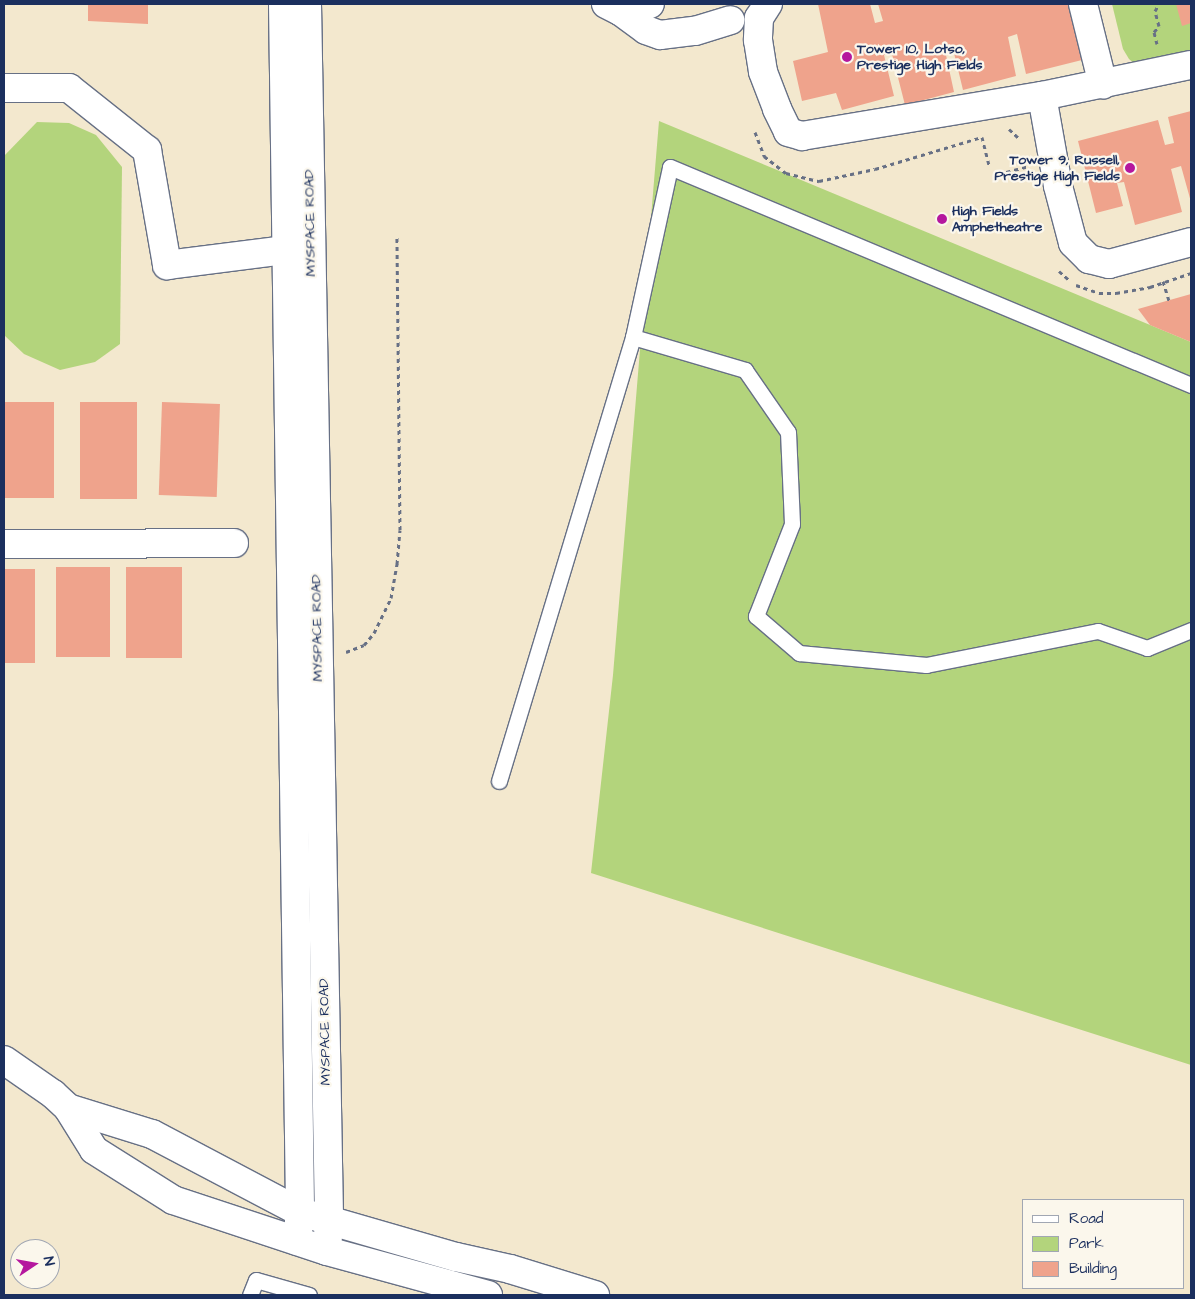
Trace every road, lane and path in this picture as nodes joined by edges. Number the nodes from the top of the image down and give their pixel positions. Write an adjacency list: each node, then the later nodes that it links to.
1 (282, 4): 22 (street, MYSPACE ROAD)
2 (307, 4): 28 (street, MYSPACE ROAD)
3 (650, 4): 7 (street)
4 (768, 4): 14 (street)
5 (1082, 4): 11 (street)
6 (1158, 4): 9 (path)
7 (613, 7): 8 (street)
8 (730, 20)
9 (1162, 47)
10 (1191, 65): 11 (street)
11 (1103, 85): 13 (street)
12 (4, 88): 22 (street)
13 (1042, 96): 14 (street); 21 (street)
14 (781, 118): 18 (path)
15 (1002, 127): 16 (path)
16 (1024, 147)
17 (1028, 161): 19 (path)
18 (989, 166)
19 (1000, 174)
20 (397, 236): 28 (path)
21 (1191, 242)
22 (286, 250): 32 (street, MYSPACE ROAD)
23 (634, 337): 24 (lane); 27 (lane); 29 (lane)
24 (1191, 385)
25 (234, 543): 26 (street)
26 (4, 544)
27 (1191, 630)
28 (318, 656): 33 (street, MYSPACE ROAD)
29 (499, 781)
30 (4, 1060): 31 (street)
31 (68, 1108): 32 (street); 34 (street)
32 (300, 1212): 33 (street); 34 (street, MYSPACE ROAD)
33 (329, 1221): 35 (street, MYSPACE ROAD); 36 (street)
34 (297, 1241): 35 (street)
35 (327, 1251): 38 (street)
36 (456, 1257): 37 (street); 38 (street)
37 (510, 1269): 42 (street); 43 (street)
38 (449, 1290): 41 (street)
39 (250, 1295): 40 (lane)
40 (309, 1295)
41 (488, 1295)
42 (504, 1295)
43 (595, 1295)

